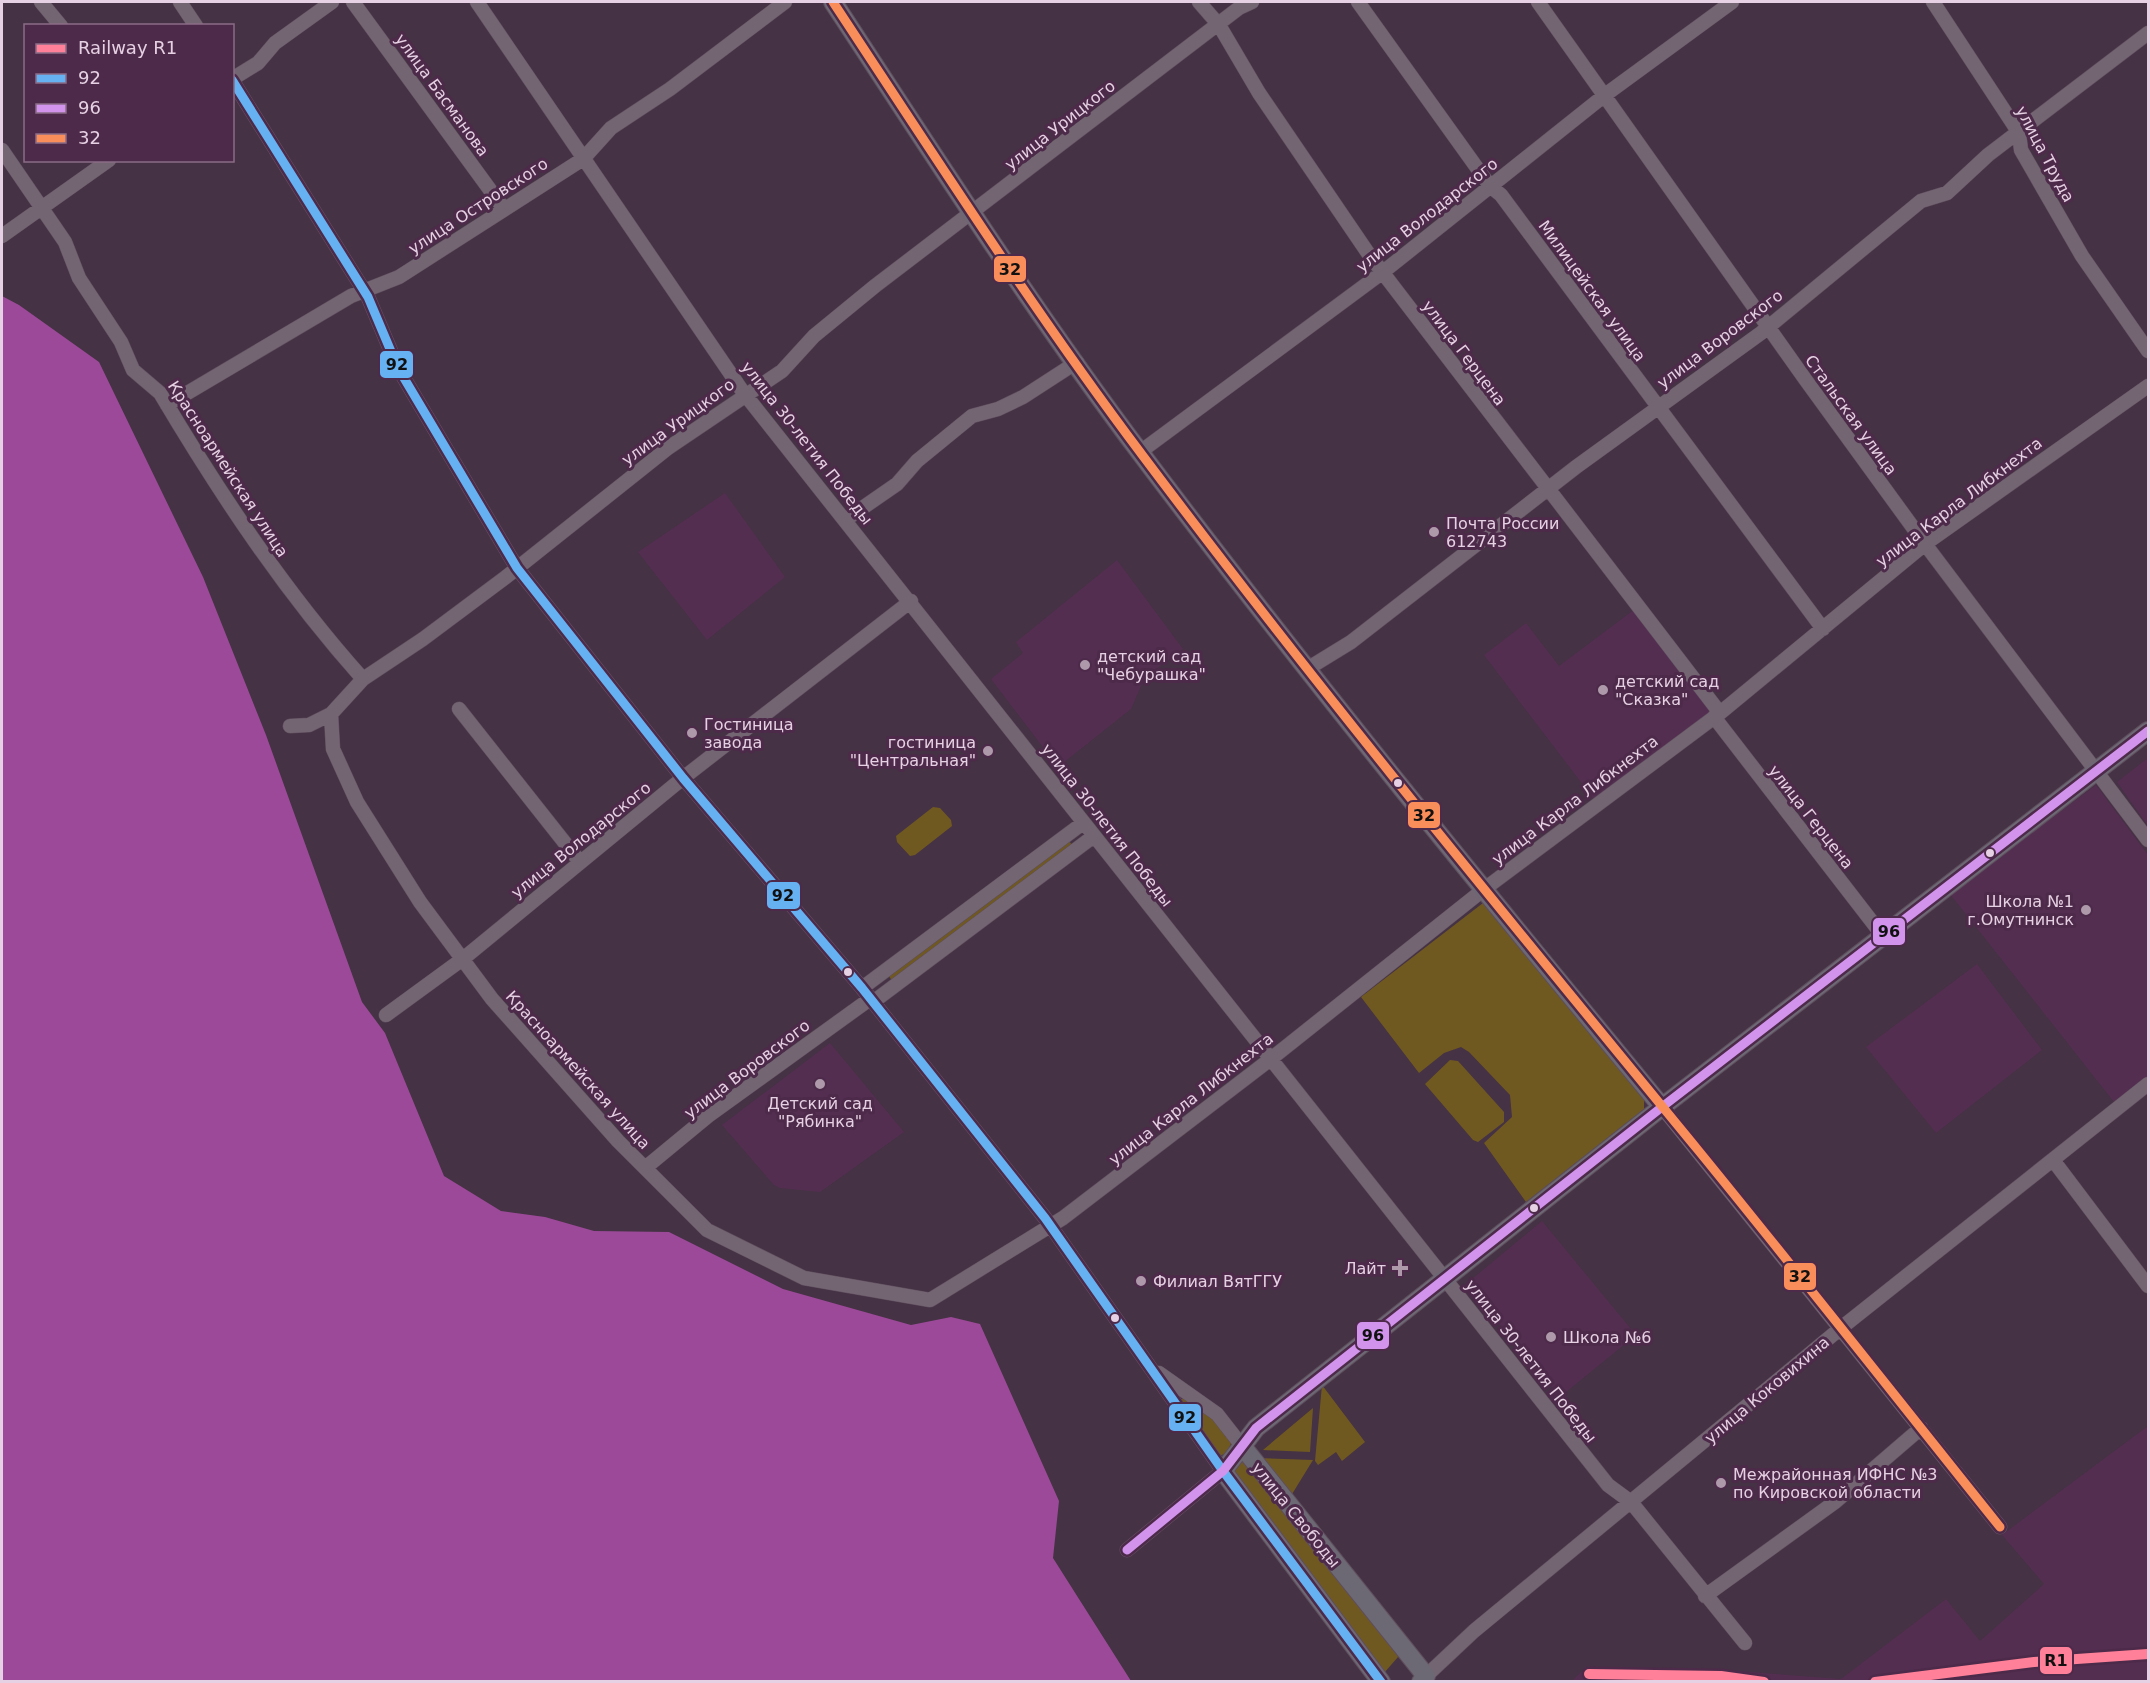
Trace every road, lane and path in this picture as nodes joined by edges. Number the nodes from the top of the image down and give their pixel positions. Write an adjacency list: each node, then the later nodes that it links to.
1 (41, 2): 14 (street)
2 (180, 2): 15 (street)
3 (332, 2): 18 (street)
4 (353, 2): 27 (street, улица Басманова)
5 (477, 2): 23 (street, улица 30-летия Победы)
6 (785, 2): 23 (street, улица Островского)
7 (833, 2): 28 (main road)
8 (1199, 2): 16 (street, улица Герцена)
9 (1252, 2): 16 (street, улица Урицкого)
10 (1358, 2): 25 (street, Милицейская улица)
11 (1538, 2): 20 (street, Стальская улица)
12 (1732, 2): 20 (street, улица Володарского)
13 (1933, 2): 21 (street, улица Труда)
14 (60, 24)
15 (195, 24)
16 (1219, 25): 28 (street, улица Урицкого); 30 (street, улица Герцена)
17 (2148, 33): 21 (street, улица Воровского)
18 (234, 78)
19 (234, 82): 31 (street, улица Свободы)
20 (1605, 95): 25 (street, улица Володарского); 32 (street, Стальская улица)
21 (2018, 131): 32 (street, улица Воровского); 33 (street, улица Труда)
22 (2, 150): 26 (street, Красноармейская улица)
23 (582, 159): 27 (street, улица Островского); 36 (street, улица 30-летия Победы)
24 (106, 162): 26 (street)
25 (1490, 186): 30 (street, улица Володарского); 38 (street, Милицейская улица)
26 (42, 208): 29 (street); 37 (street, Красноармейская улица)
27 (504, 208): 31 (street, улица Островского)
28 (973, 214): 34 (main road); 36 (street, улица Урицкого)
29 (2, 236)
30 (1383, 272): 39 (street, улица Володарского); 40 (street, улица Герцена)
31 (364, 290): 37 (street, улица Островского); 43 (street, улица Свободы)
32 (1767, 327): 38 (street, улица Воровского); 42 (street, Стальская улица)
33 (2148, 351)
34 (1077, 362): 39 (main road); 41 (street)
35 (2148, 386): 42 (street, улица Карла Либкнехта)
36 (744, 394): 41 (street, улица 30-летия Победы); 43 (street, улица Урицкого)
37 (167, 405): 47 (street, Красноармейская улица)
38 (1657, 408): 40 (street, улица Воровского); 45 (street, Милицейская улица)
39 (1140, 452): 46 (main road)
40 (1547, 489): 46 (street, улица Воровского); 50 (street, улица Герцена)
41 (845, 520): 44 (street, улица 30-летия Победы)
42 (1925, 544): 45 (street, улица Карла Либкнехта); 53 (street, Стальская улица)
43 (517, 568): 47 (street, улица Урицкого); 54 (street, улица Свободы)
44 (911, 601): 54 (street, улица Володарского); 55 (street, улица 30-летия Победы)
45 (1822, 629): 50 (street, улица Карла Либкнехта)
46 (1307, 669): 59 (main road)
47 (363, 679): 49 (street, улица Урицкого)
48 (459, 709): 58 (street)
49 (331, 714): 51 (street, улица Урицкого); 61 (street, Красноармейская улица)
50 (1717, 715): 59 (street, улица Карла Либкнехта); 60 (street, улица Герцена)
51 (290, 726)
52 (2148, 731): 53 (main road)
53 (2097, 769): 57 (street, Стальская улица); 60 (main road)
54 (683, 777): 58 (street, улица Володарского); 62 (street, улица Свободы)
55 (1083, 823): 56 (street, улица 30-летия Победы); 62 (street, улица Воровского)
56 (1094, 836): 62 (street); 64 (street, улица 30-летия Победы)
57 (2148, 840)
58 (580, 862): 61 (street, улица Володарского)
59 (1483, 890): 64 (street, улица Карла Либкнехта); 66 (main road)
60 (1882, 936): 66 (main road)
61 (464, 958): 63 (street, улица Володарского); 68 (street, Красноармейская улица)
62 (868, 996): 68 (street, улица Воровского); 69 (street, улица Свободы)
63 (386, 1015)
64 (1272, 1058): 69 (street, улица Карла Либкнехта); 70 (street, улица 30-летия Победы)
65 (2148, 1084): 67 (street, улица Коковихина)
66 (1662, 1107): 70 (main road); 73 (street)
67 (2053, 1160): 71 (street); 73 (street, улица Коковихина)
68 (645, 1168): 72 (street, Красноармейская улица)
69 (1051, 1226): 72 (street, улица Карла Либкнехта); 74 (street, улица Свободы)
70 (1445, 1278): 76 (main road); 78 (street, улица 30-летия Победы)
71 (2148, 1286)
72 (930, 1300)
73 (1841, 1328): 75 (street); 78 (street, улица Коковихина)
74 (1152, 1369): 76 (street, улица Свободы); 77 (street, улица Свободы)
75 (1921, 1428): 79 (street); 81 (street)
76 (1242, 1446): 77 (main road); 83 (main road, улица Свободы)
77 (1223, 1471): 80 (street); 84 (main road, улица Свободы)
78 (1631, 1502): 81 (street, улица 30-летия Победы); 83 (street, улица Коковихина)
79 (2000, 1527)
80 (1127, 1550)
81 (1705, 1596): 82 (street, улица 30-летия Победы)
82 (1745, 1643)
83 (1424, 1679)
84 (1381, 1682)

